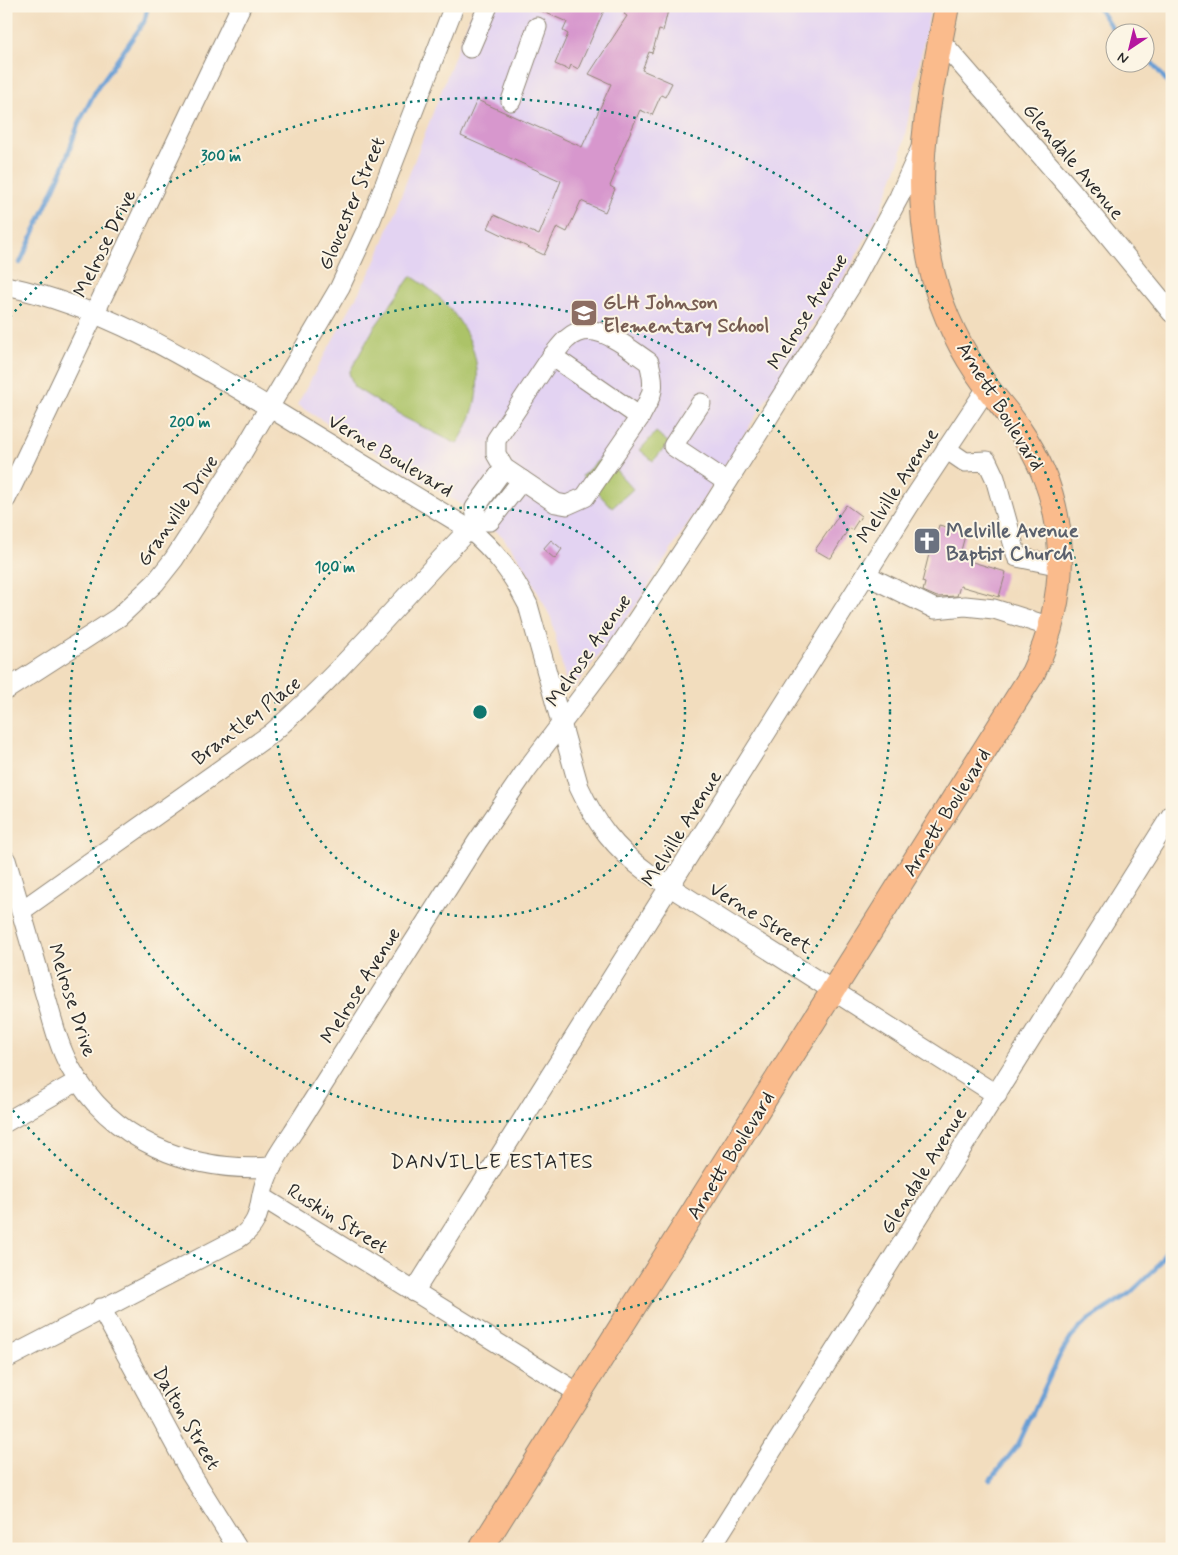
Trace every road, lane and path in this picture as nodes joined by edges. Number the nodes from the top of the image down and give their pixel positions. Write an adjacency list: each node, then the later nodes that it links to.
1 (241, 6): 11 (street, Melrose Drive)
2 (454, 6): 16 (street, Gloucester Street)
3 (488, 6): 7 (street)
4 (947, 6): 6 (main road, Arnett Boulevard)
5 (538, 27): 8 (street)
6 (940, 40): 9 (main road, Arnett Boulevard); 12 (street, Glendale Avenue)
7 (470, 48)
8 (511, 101)
9 (922, 147): 14 (main road, Arnett Boulevard); 21 (street, Melrose Avenue)
10 (6, 286): 11 (street, Verne Boulevard)
11 (94, 313): 16 (street, Verne Boulevard); 22 (street, Melrose Drive)
12 (1172, 313)
13 (552, 356): 17 (street); 17 (street); 19 (street)
14 (987, 388): 18 (street, Melville Avenue); 24 (main road, Arnett Boulevard)
15 (701, 403): 21 (street)
16 (269, 408): 23 (street, Verne Boulevard); 27 (street, Granville Drive)
17 (640, 417): 20 (street)
18 (946, 449): 24 (street); 25 (street, Melville Avenue)
19 (504, 468): 20 (street); 23 (street)
20 (522, 480): 23 (street)
21 (727, 482): 28 (street, Melrose Avenue)
22 (6, 499)
23 (473, 525): 28 (street, Verne Boulevard); 32 (street, Brantley Place)
24 (1061, 566): 26 (main road, Arnett Boulevard)
25 (866, 575): 26 (street); 31 (street, Melville Avenue)
26 (1051, 628): 33 (main road, Arnett Boulevard)
27 (6, 690)
28 (561, 727): 31 (street, Verne Street); 37 (street, Melrose Avenue)
29 (1172, 814): 35 (street, Glendale Avenue)
30 (6, 860): 32 (street, Melrose Drive)
31 (671, 887): 33 (street, Verne Street); 39 (street, Melville Avenue)
32 (21, 911): 34 (street, Melrose Drive)
33 (834, 989): 35 (street, Verne Street); 42 (main road, Arnett Boulevard)
34 (78, 1081): 36 (street); 37 (street, Melrose Drive)
35 (997, 1095): 45 (street, Glendale Avenue)
36 (6, 1122)
37 (272, 1167): 38 (street)
38 (262, 1198): 39 (street, Ruskin Street); 40 (street, Ruskin Street)
39 (414, 1292): 42 (street, Ruskin Street)
40 (101, 1308): 41 (street, Ruskin Street); 43 (street, Dalton Street)
41 (6, 1359)
42 (580, 1394): 44 (main road, Arnett Boulevard)
43 (238, 1549)
44 (481, 1549)
45 (710, 1549)

